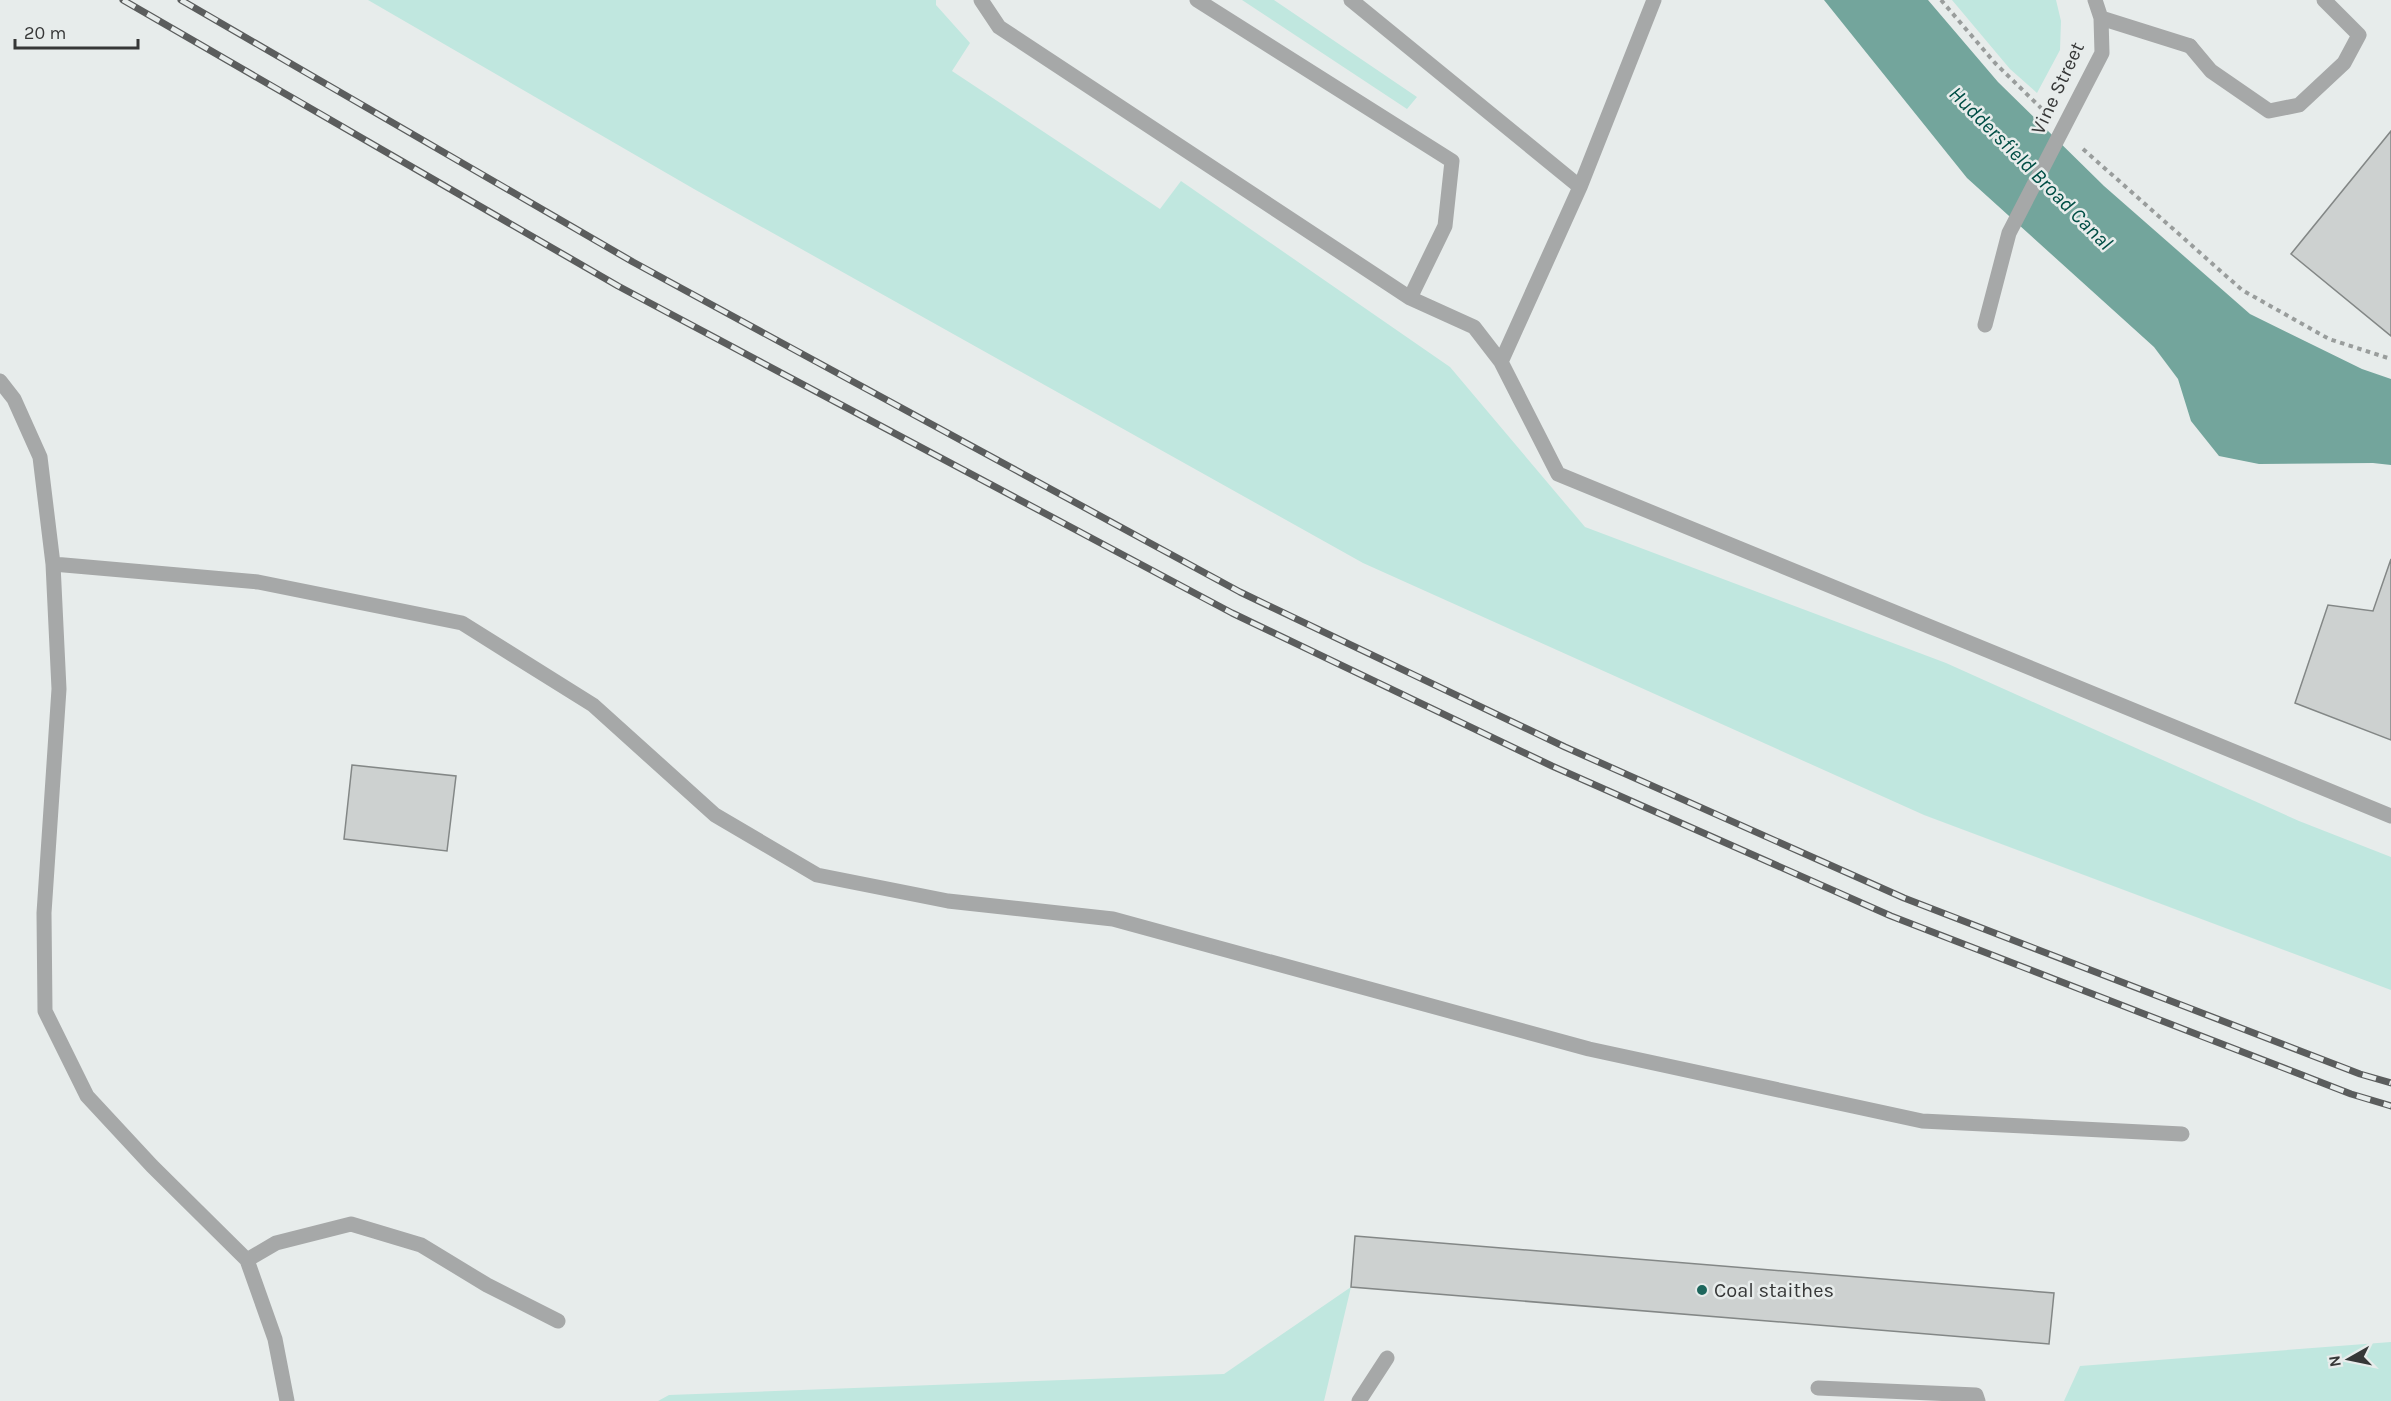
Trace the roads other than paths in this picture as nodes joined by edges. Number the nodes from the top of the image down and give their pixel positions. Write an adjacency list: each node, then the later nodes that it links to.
1 (981, 0): 9 (street)
2 (1197, 0): 9 (street)
3 (1351, 0): 8 (street)
4 (1654, 0): 8 (street)
5 (2095, 0): 7 (street, Vine Street)
6 (2324, 0): 7 (street)
7 (2101, 18): 10 (street, Vine Street)
8 (1580, 187): 11 (street)
9 (1410, 298): 11 (street)
10 (1985, 325)
11 (1501, 362): 14 (street)
12 (0, 381): 13 (street)
13 (53, 564): 15 (street); 16 (street)
14 (2391, 816)
15 (2182, 1134)
16 (247, 1260): 17 (street); 20 (street)
17 (558, 1321)
18 (1387, 1358): 21 (street)
19 (1818, 1388): 22 (street)
20 (287, 1401)
21 (1359, 1401)
22 (1978, 1401)

